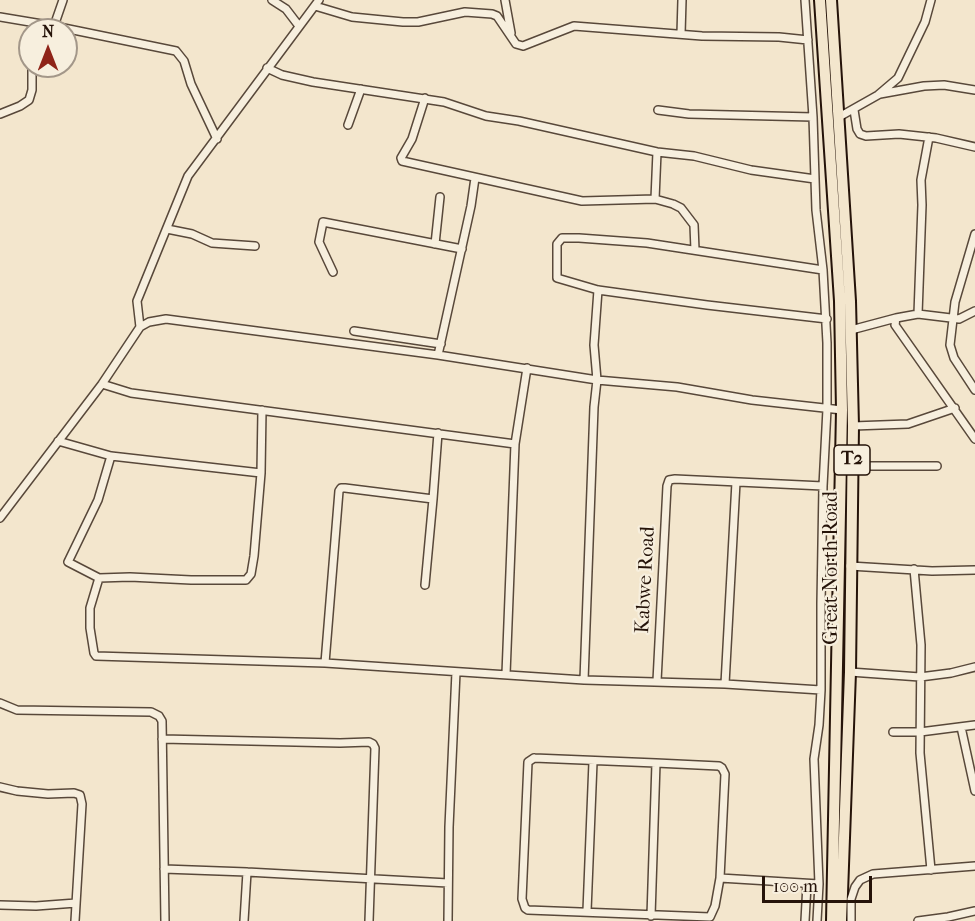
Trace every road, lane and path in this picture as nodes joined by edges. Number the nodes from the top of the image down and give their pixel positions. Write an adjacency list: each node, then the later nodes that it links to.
1 (63, 0): 11 (street)
2 (272, 0): 13 (street)
3 (505, 0): 16 (street)
4 (682, 0): 15 (street)
5 (805, 0): 17 (street)
6 (820, 0): 66 (main road, Great North Road / T2)
7 (831, 0): 28 (main road, Great North Road / T2)
8 (931, 0): 22 (street)
9 (317, 3): 13 (street); 16 (street)
10 (0, 17): 12 (street)
11 (57, 18)
12 (18, 22)
13 (299, 26): 18 (street)
14 (78, 31): 31 (street)
15 (681, 34): 16 (street); 17 (street)
16 (512, 37)
17 (808, 40): 27 (street)
18 (267, 68): 20 (street); 31 (street)
19 (32, 78): 26 (street)
20 (361, 90): 23 (street); 29 (street)
21 (975, 90): 22 (street)
22 (878, 95): 24 (street)
23 (425, 98): 33 (street); 34 (street)
24 (854, 110): 28 (street); 30 (street)
25 (658, 111): 27 (street)
26 (0, 114)
27 (813, 117): 35 (street)
28 (839, 117): 53 (main road, Great North Road / T2)
29 (348, 125)
30 (929, 137): 32 (street); 48 (street)
31 (217, 139): 38 (street)
32 (975, 147)
33 (657, 152): 35 (street); 37 (street)
34 (475, 178): 37 (street); 42 (street)
35 (815, 178): 44 (street)
36 (440, 197): 40 (street)
37 (655, 199): 43 (street)
38 (167, 229): 41 (street); 52 (street)
39 (975, 234): 50 (street)
40 (435, 244): 42 (street); 45 (street)
41 (255, 246)
42 (462, 249): 56 (street)
43 (695, 250): 44 (street); 46 (street)
44 (823, 270): 51 (street)
45 (333, 272)
46 (598, 290): 51 (street); 60 (street)
47 (975, 311): 50 (street)
48 (918, 314): 49 (street); 50 (street)
49 (896, 318): 53 (street); 63 (street)
50 (952, 318): 62 (street)
51 (826, 319): 64 (street)
52 (140, 327): 57 (street); 61 (street)
53 (851, 330): 67 (main road, Great North Road / T2)
54 (354, 331): 55 (street)
55 (376, 334): 56 (street); 57 (street)
56 (441, 344): 58 (street)
57 (375, 347): 58 (street)
58 (438, 355): 59 (street)
59 (527, 368): 60 (street); 71 (street)
60 (597, 380): 64 (street); 91 (street)
61 (102, 384): 65 (street); 70 (street)
62 (975, 390)
63 (955, 408): 67 (street); 69 (street)
64 (828, 409): 66 (street); 77 (street)
65 (262, 410): 68 (street); 75 (street)
66 (842, 410): 127 (main road, Great North Road / T2)
67 (853, 426): 73 (main road, Great North Road / T2)
68 (438, 433): 71 (street); 78 (street)
69 (975, 439)
70 (58, 441): 72 (street); 79 (street)
71 (515, 444): 89 (street)
72 (111, 456): 75 (street); 83 (street)
73 (851, 466): 74 (street); 80 (main road, Great North Road / T2)
74 (937, 466)
75 (261, 473): 83 (street)
76 (736, 482): 77 (street); 92 (street, Kabwe Road); 93 (street)
77 (823, 486): 94 (street)
78 (433, 499): 84 (street); 85 (street)
79 (0, 518)
80 (850, 566): 81 (street); 88 (main road, Great North Road / T2)
81 (915, 569): 82 (street); 90 (street)
82 (975, 570)
83 (99, 578): 85 (street)
84 (425, 585)
85 (324, 663): 87 (street)
86 (975, 667): 90 (street)
87 (456, 672): 89 (street); 111 (street)
88 (850, 672): 90 (street); 128 (main road, Great North Road / T2)
89 (506, 674): 91 (street)
90 (920, 677): 99 (street)
91 (584, 680): 92 (street)
92 (657, 681): 93 (street)
93 (725, 684): 94 (street)
94 (821, 690): 113 (street)
95 (0, 703): 100 (street)
96 (975, 725): 97 (street)
97 (961, 727): 99 (street); 104 (street)
98 (893, 732): 99 (street)
99 (920, 732): 107 (street)
100 (162, 739): 106 (street); 110 (street)
101 (593, 762): 102 (street); 116 (street); 116 (street)
102 (656, 763): 109 (street); 118 (street)
103 (1, 790): 114 (street)
104 (975, 791)
105 (975, 866): 107 (street)
106 (164, 869): 108 (street); 121 (street)
107 (931, 870): 129 (street)
108 (247, 872): 110 (street); 122 (street)
109 (720, 878): 112 (street); 118 (street)
110 (369, 879): 111 (street); 123 (street)
111 (448, 883): 124 (street)
112 (807, 884): 113 (street); 125 (street)
113 (819, 884): 126 (street)
114 (76, 903): 115 (street); 120 (street)
115 (0, 905)
116 (587, 911): 118 (street)
117 (975, 911): 119 (street)
118 (651, 916)
119 (948, 919): 130 (street)
120 (75, 921)
121 (165, 921)
122 (244, 921)
123 (369, 921)
124 (447, 921)
125 (805, 921)
126 (817, 921)
127 (831, 921)
128 (842, 921)
129 (851, 921)
130 (918, 921)

